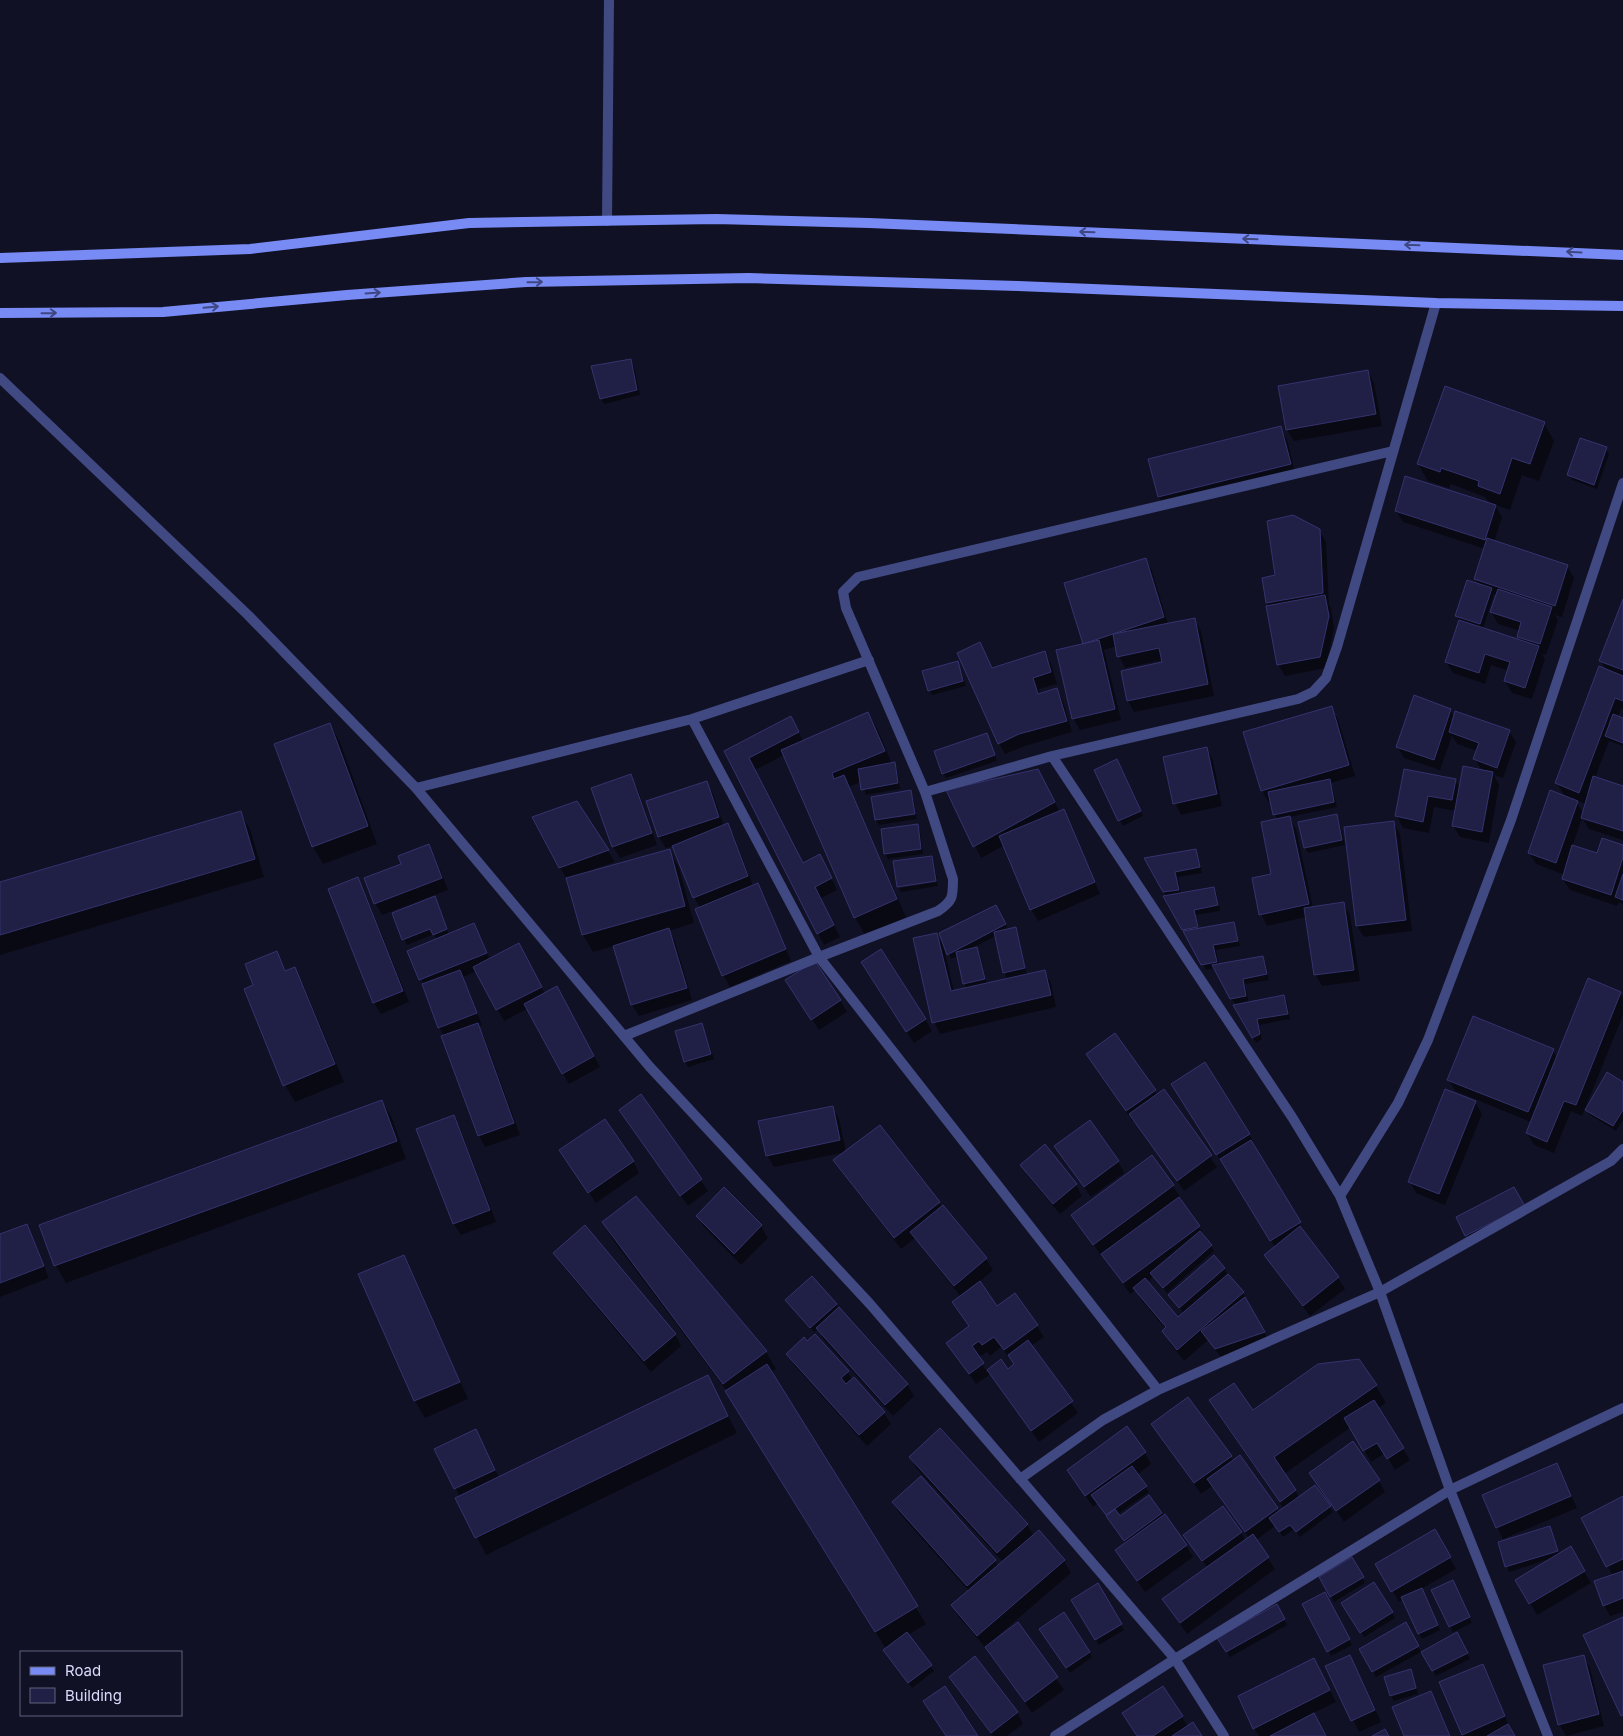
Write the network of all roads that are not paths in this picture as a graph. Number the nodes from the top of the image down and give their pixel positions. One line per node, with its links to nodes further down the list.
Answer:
1 (609, 0): 2 (street)
2 (607, 221): 3 (main road, one-way to 2); 4 (main road)
3 (1623, 255)
4 (0, 258)
5 (1436, 303): 6 (main road); 7 (main road, one-way to 5); 9 (street)
6 (1623, 306)
7 (0, 314)
8 (0, 378): 14 (street)
9 (1393, 451): 11 (street); 13 (street)
10 (1623, 483): 19 (street)
11 (868, 660): 12 (street); 15 (street)
12 (692, 719): 14 (street); 16 (street)
13 (1052, 756): 15 (street); 19 (street)
14 (416, 788): 17 (street)
15 (925, 792): 16 (street)
16 (819, 957): 17 (street); 21 (street)
17 (624, 1036): 23 (street)
18 (1623, 1149): 20 (street)
19 (1340, 1196): 20 (street)
20 (1380, 1292): 21 (street); 24 (street)
21 (1158, 1390): 23 (street)
22 (1623, 1408): 24 (street)
23 (1020, 1479): 25 (street)
24 (1450, 1490): 25 (street); 28 (street)
25 (1175, 1659): 26 (street); 27 (street)
26 (1055, 1736)
27 (1224, 1736)
28 (1548, 1736)

